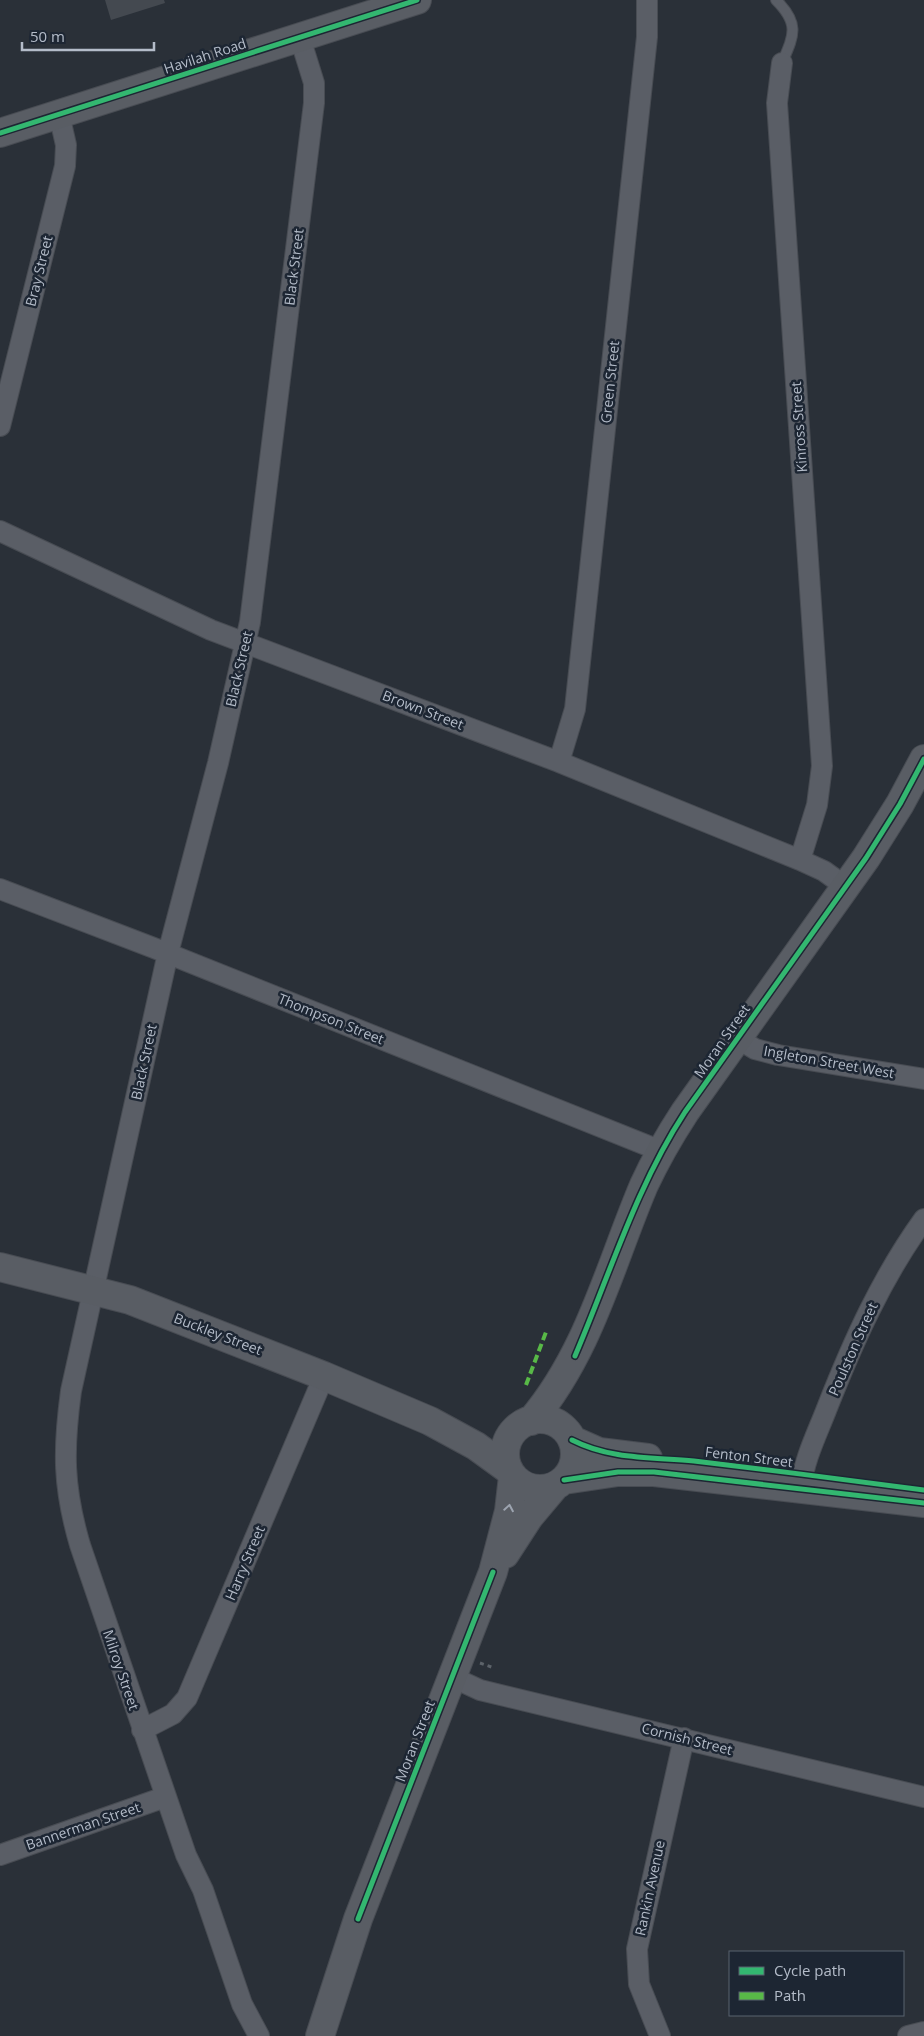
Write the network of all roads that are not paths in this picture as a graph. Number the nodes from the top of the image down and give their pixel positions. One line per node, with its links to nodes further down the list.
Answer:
1 (417, 0): 4 (street, Havilah Road)
2 (647, 0): 12 (street, Green Street)
3 (776, 0): 5 (lane, Kinross Street)
4 (300, 38): 6 (street, Havilah Road); 10 (street, Black Street)
5 (782, 63): 13 (street, Kinross Street)
6 (59, 114): 7 (street, Havilah Road); 8 (street, Bray Street)
7 (0, 134)
8 (0, 426)
9 (0, 531): 10 (street, Brown Street)
10 (246, 644): 12 (street, Brown Street); 16 (street, Black Street)
11 (924, 759): 14 (street, Moran Street)
12 (559, 762): 13 (street, Brown Street)
13 (800, 860): 14 (street, Brown Street)
14 (846, 887): 17 (street, Moran Street)
15 (0, 889): 16 (street, Thompson Street)
16 (168, 953): 19 (street, Thompson Street); 22 (street, Black Street)
17 (737, 1038): 18 (street, Ingleton Street West); 19 (street, Moran Street)
18 (924, 1079)
19 (661, 1151): 23 (street, Moran Street)
20 (924, 1219): 29 (street, Poulston Street)
21 (0, 1267): 22 (street, Buckley Street)
22 (94, 1290): 24 (street, Buckley Street); 35 (street, Milroy Street)
23 (575, 1356): 26 (street, Moran Street); 27 (street, Moran Street)
24 (324, 1376): 25 (street, Buckley Street); 35 (street, Harry Street)
25 (430, 1420): 26 (street, Buckley Street); 28 (street, Buckley Street)
26 (523, 1425): 27 (street); 28 (street)
27 (569, 1435): 29 (street, Fenton Street); 30 (street)
28 (511, 1473): 30 (street); 33 (street, Moran Street, one-way to 28)
29 (802, 1481): 30 (street, Fenton Street); 31 (street, Fenton Street); 32 (street, Fenton Street)
30 (560, 1483): 33 (street, Moran Street)
31 (924, 1490)
32 (924, 1503)
33 (493, 1572): 34 (street, Moran Street)
34 (452, 1677): 36 (street, Cornish Street); 40 (street, Moran Street)
35 (142, 1730): 37 (street, Milroy Street)
36 (684, 1738): 38 (street, Cornish Street); 45 (street, Rankin Avenue)
37 (165, 1797): 39 (street, Bannerman Street); 42 (street, Milroy Street)
38 (924, 1797)
39 (0, 1855)
40 (358, 1919): 43 (street, Moran Street); 44 (street, Moran Street)
41 (924, 2032): 46 (street)
42 (259, 2036)
43 (302, 2036)
44 (320, 2036)
45 (660, 2036)
46 (908, 2036)

